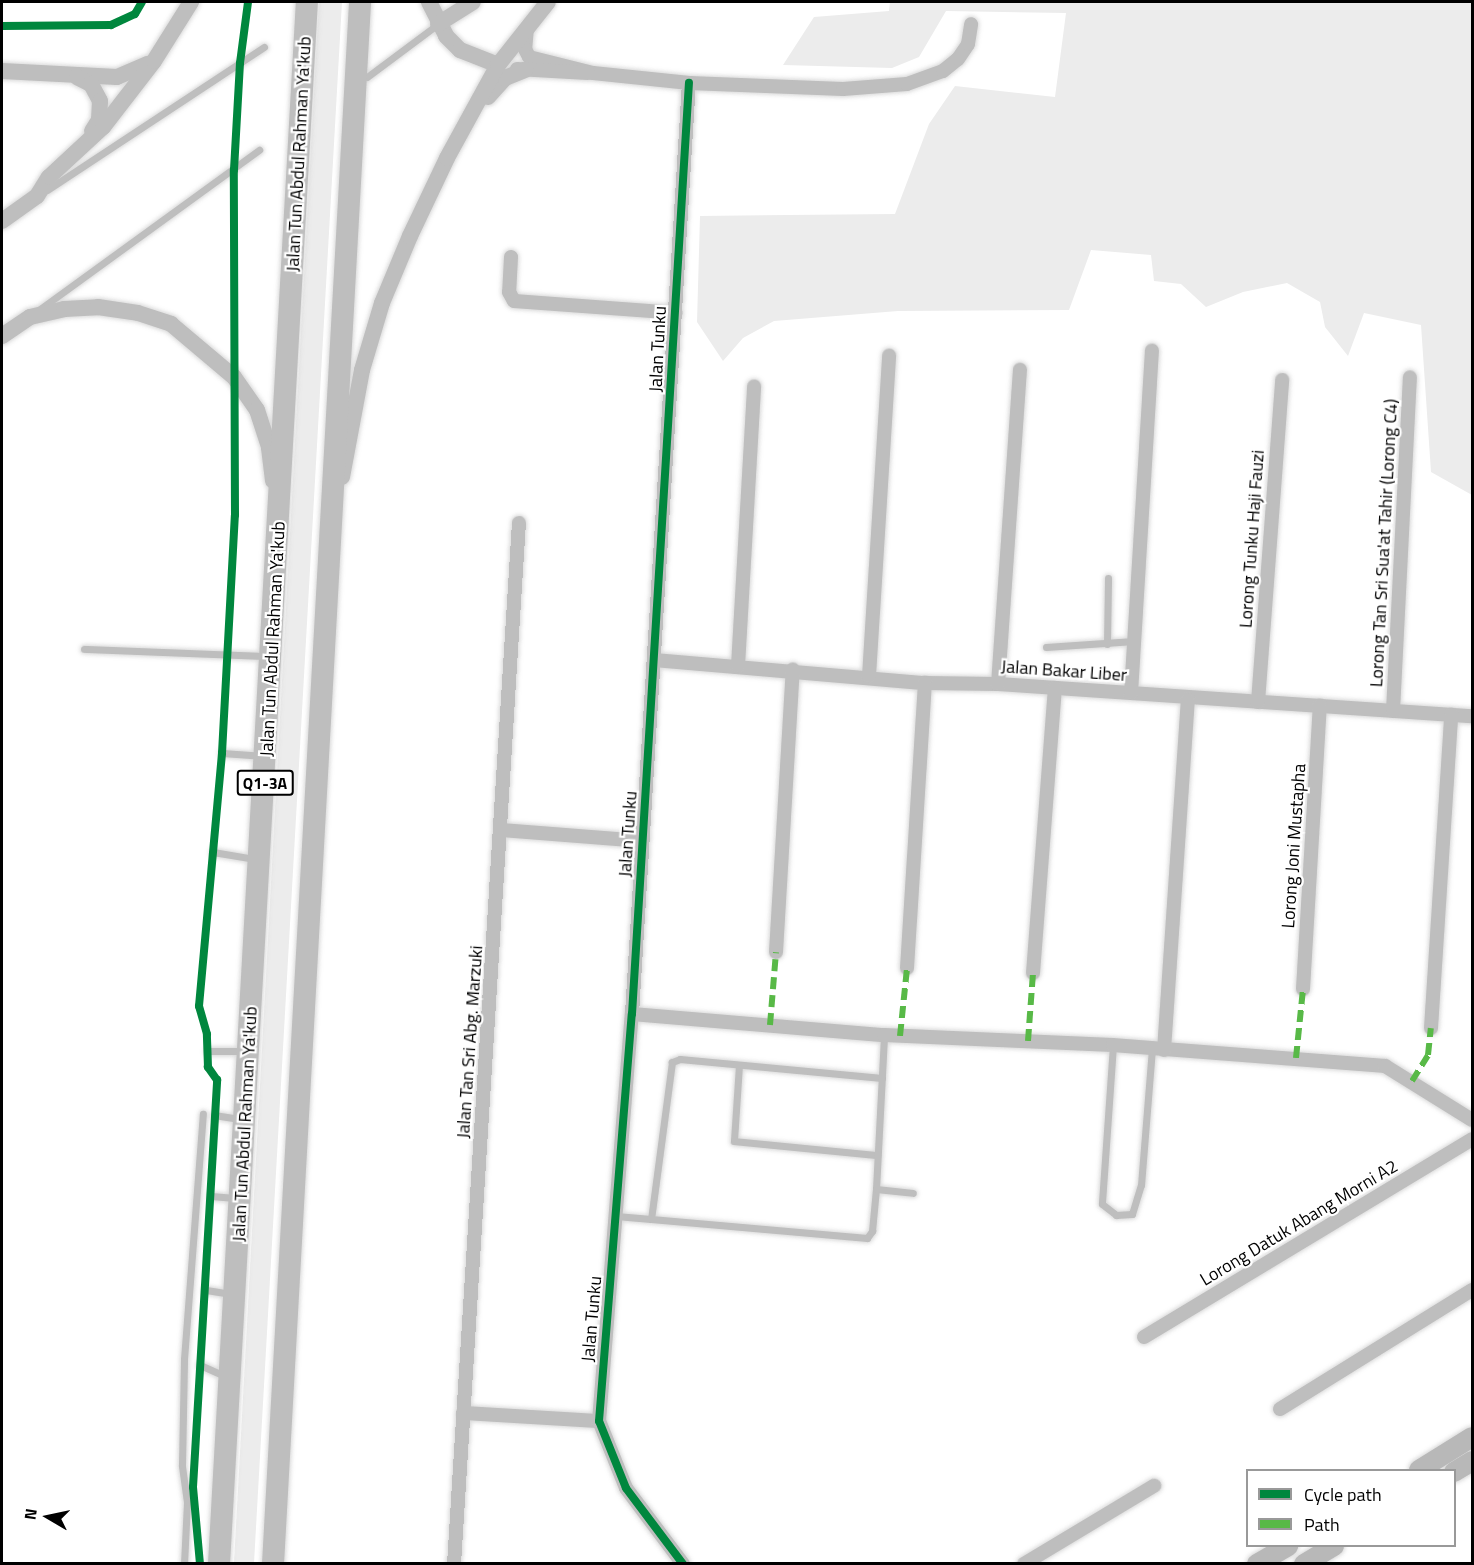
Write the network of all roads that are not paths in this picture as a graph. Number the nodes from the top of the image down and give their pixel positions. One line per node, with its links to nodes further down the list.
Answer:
1 (191, 2): 11 (street)
2 (307, 2): 36 (main road, Jalan Tun Abdul Rahman Ya'kub / Q1-3A)
3 (360, 2): 34 (main road)
4 (429, 2): 8 (street)
5 (473, 2): 8 (street)
6 (548, 2): 7 (street)
7 (529, 23): 12 (street); 15 (street)
8 (438, 24): 12 (street); 17 (lane)
9 (971, 24): 18 (street)
10 (264, 47): 22 (lane)
11 (154, 61): 16 (street); 21 (street)
12 (498, 65): 13 (street); 19 (street)
13 (525, 70): 15 (street); 19 (street)
14 (2, 71): 16 (street)
15 (593, 73): 18 (street)
16 (73, 76): 21 (street)
17 (367, 77)
18 (688, 83): 25 (street, Jalan Tunku)
19 (480, 100): 34 (street)
20 (260, 150): 26 (lane)
21 (78, 152): 22 (street)
22 (37, 196): 23 (street)
23 (2, 222)
24 (511, 257): 25 (street)
25 (676, 313): 43 (street, Jalan Tunku)
26 (30, 316): 27 (street); 36 (street)
27 (2, 336)
28 (1152, 351): 38 (street)
29 (889, 356): 46 (street)
30 (1020, 370): 48 (street)
31 (1410, 377): 54 (street, Lorong Tan Sri Sua'at Tahir (Lorong C4))
32 (1282, 380): 52 (street, Lorong Tunku Haji Fauzi)
33 (754, 386): 44 (street)
34 (333, 523): 106 (main road)
35 (519, 523): 59 (street, Jalan Tan Sri Abg. Marzuki)
36 (279, 532): 42 (main road, Jalan Tun Abdul Rahman Ya'kub / Q1-3A)
37 (1108, 578): 39 (lane)
38 (1134, 641): 39 (lane); 50 (street)
39 (1107, 644): 40 (lane)
40 (1046, 647)
41 (84, 649): 42 (lane)
42 (272, 657): 58 (main road, Jalan Tun Abdul Rahman Ya'kub / Q1-3A)
43 (654, 660): 44 (street, Jalan Bakar Liber); 60 (street, Jalan Tunku)
44 (738, 666): 45 (street, Jalan Bakar Liber)
45 (793, 670): 46 (street, Jalan Bakar Liber); 63 (street)
46 (869, 676): 47 (street, Jalan Bakar Liber)
47 (925, 683): 48 (street, Jalan Bakar Liber); 64 (street)
48 (998, 684): 49 (street, Jalan Bakar Liber)
49 (1055, 688): 50 (street, Jalan Bakar Liber); 65 (street)
50 (1131, 693): 51 (street, Jalan Bakar Liber)
51 (1188, 700): 52 (street, Jalan Bakar Liber); 71 (street)
52 (1258, 702): 53 (street, Jalan Bakar Liber)
53 (1320, 706): 54 (street, Jalan Bakar Liber); 66 (street, Lorong Joni Mustapha)
54 (1393, 711): 55 (street, Jalan Bakar Liber)
55 (1451, 715): 56 (street, Jalan Bakar Liber); 68 (street)
56 (1473, 716)
57 (222, 753): 58 (lane)
58 (266, 756): 62 (main road, Jalan Tun Abdul Rahman Ya'kub / Q1-3A)
59 (502, 831): 60 (street); 95 (street, Jalan Tan Sri Abg. Marzuki)
60 (642, 841): 67 (street, Jalan Tunku)
61 (213, 852): 62 (lane)
62 (260, 860): 73 (main road, Jalan Tun Abdul Rahman Ya'kub / Q1-3A)
63 (776, 952)
64 (906, 968)
65 (1033, 973)
66 (1303, 989)
67 (632, 1014): 69 (street); 86 (street, Jalan Tunku)
68 (1431, 1028)
69 (884, 1035): 70 (street); 75 (lane)
70 (1113, 1045): 71 (street); 71 (lane)
71 (1158, 1049): 79 (street)
72 (208, 1051): 73 (lane)
73 (249, 1052): 78 (main road, Jalan Tun Abdul Rahman Ya'kub / Q1-3A)
74 (739, 1065): 75 (lane); 81 (lane); 87 (lane)
75 (882, 1078): 81 (lane)
76 (203, 1114): 104 (lane)
77 (214, 1115): 78 (lane)
78 (245, 1120): 85 (main road, Jalan Tun Abdul Rahman Ya'kub / Q1-3A)
79 (1473, 1120)
80 (1473, 1139): 91 (street, Lorong Datuk Abang Morni A2)
81 (878, 1155): 82 (lane)
82 (876, 1189): 83 (lane); 87 (lane)
83 (913, 1193)
84 (211, 1196): 85 (lane)
85 (241, 1199): 90 (main road, Jalan Tun Abdul Rahman Ya'kub / Q1-3A)
86 (616, 1216): 87 (lane); 96 (street, Jalan Tunku)
87 (651, 1219)
88 (206, 1290): 90 (lane)
89 (1473, 1290): 94 (street)
90 (235, 1295): 93 (main road, Jalan Tun Abdul Rahman Ya'kub / Q1-3A)
91 (1144, 1337)
92 (200, 1365): 93 (lane)
93 (230, 1378): 105 (main road, Jalan Tun Abdul Rahman Ya'kub / Q1-3A)
94 (1280, 1409)
95 (463, 1413): 96 (street); 107 (street, Jalan Tan Sri Abg. Marzuki)
96 (599, 1421): 108 (street, Jalan Tunku)
97 (1473, 1437): 99 (main road)
98 (1473, 1461): 100 (main road)
99 (1421, 1469)
100 (1456, 1471)
101 (1154, 1486): 109 (street)
102 (1285, 1547): 110 (main road)
103 (1331, 1547): 111 (main road)
104 (183, 1563)
105 (219, 1563)
106 (273, 1563)
107 (454, 1563)
108 (683, 1563)
109 (1024, 1563)
110 (1257, 1563)
111 (1304, 1563)

